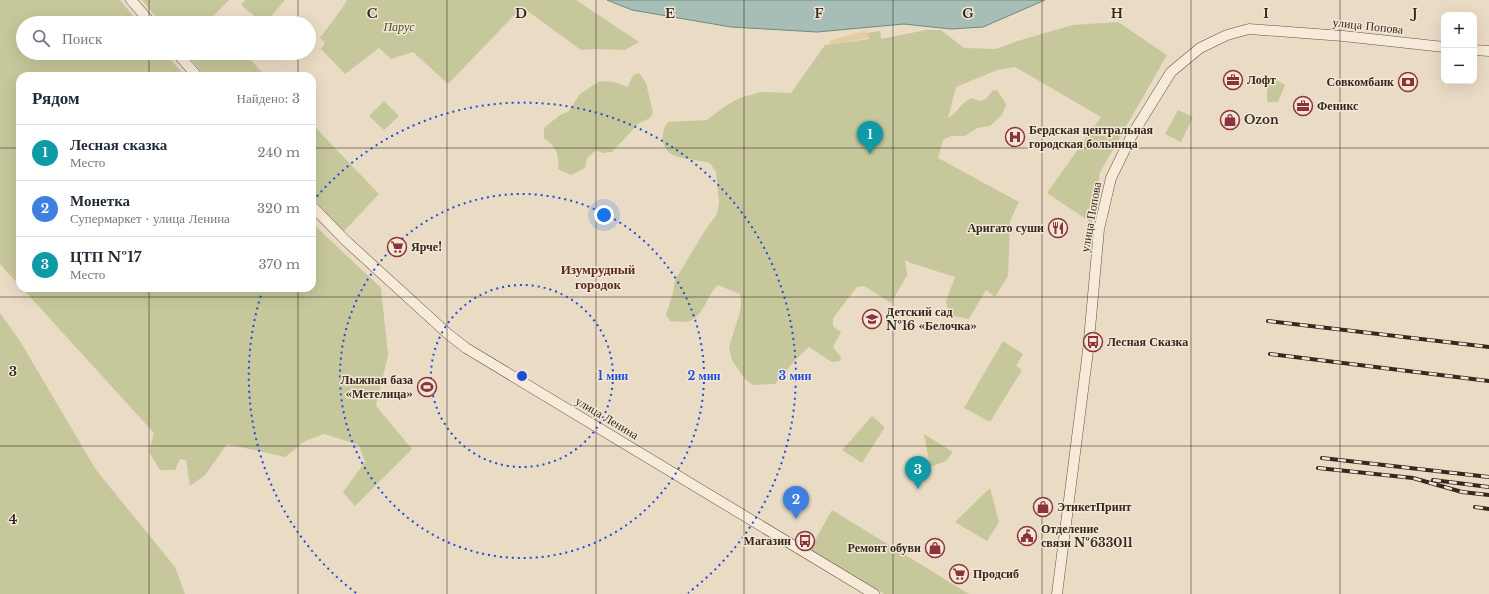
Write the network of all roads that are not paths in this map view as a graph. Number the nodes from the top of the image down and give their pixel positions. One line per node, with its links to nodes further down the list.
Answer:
1 (131, 0): 2 (street)
2 (145, 16)
3 (1441, 47): 10 (street, улица Попова)
4 (1477, 50): 5 (street)
5 (1489, 51)
6 (183, 60): 7 (street)
7 (194, 72)
8 (316, 210): 9 (street, улица Ленина)
9 (874, 594)
10 (1057, 594)

